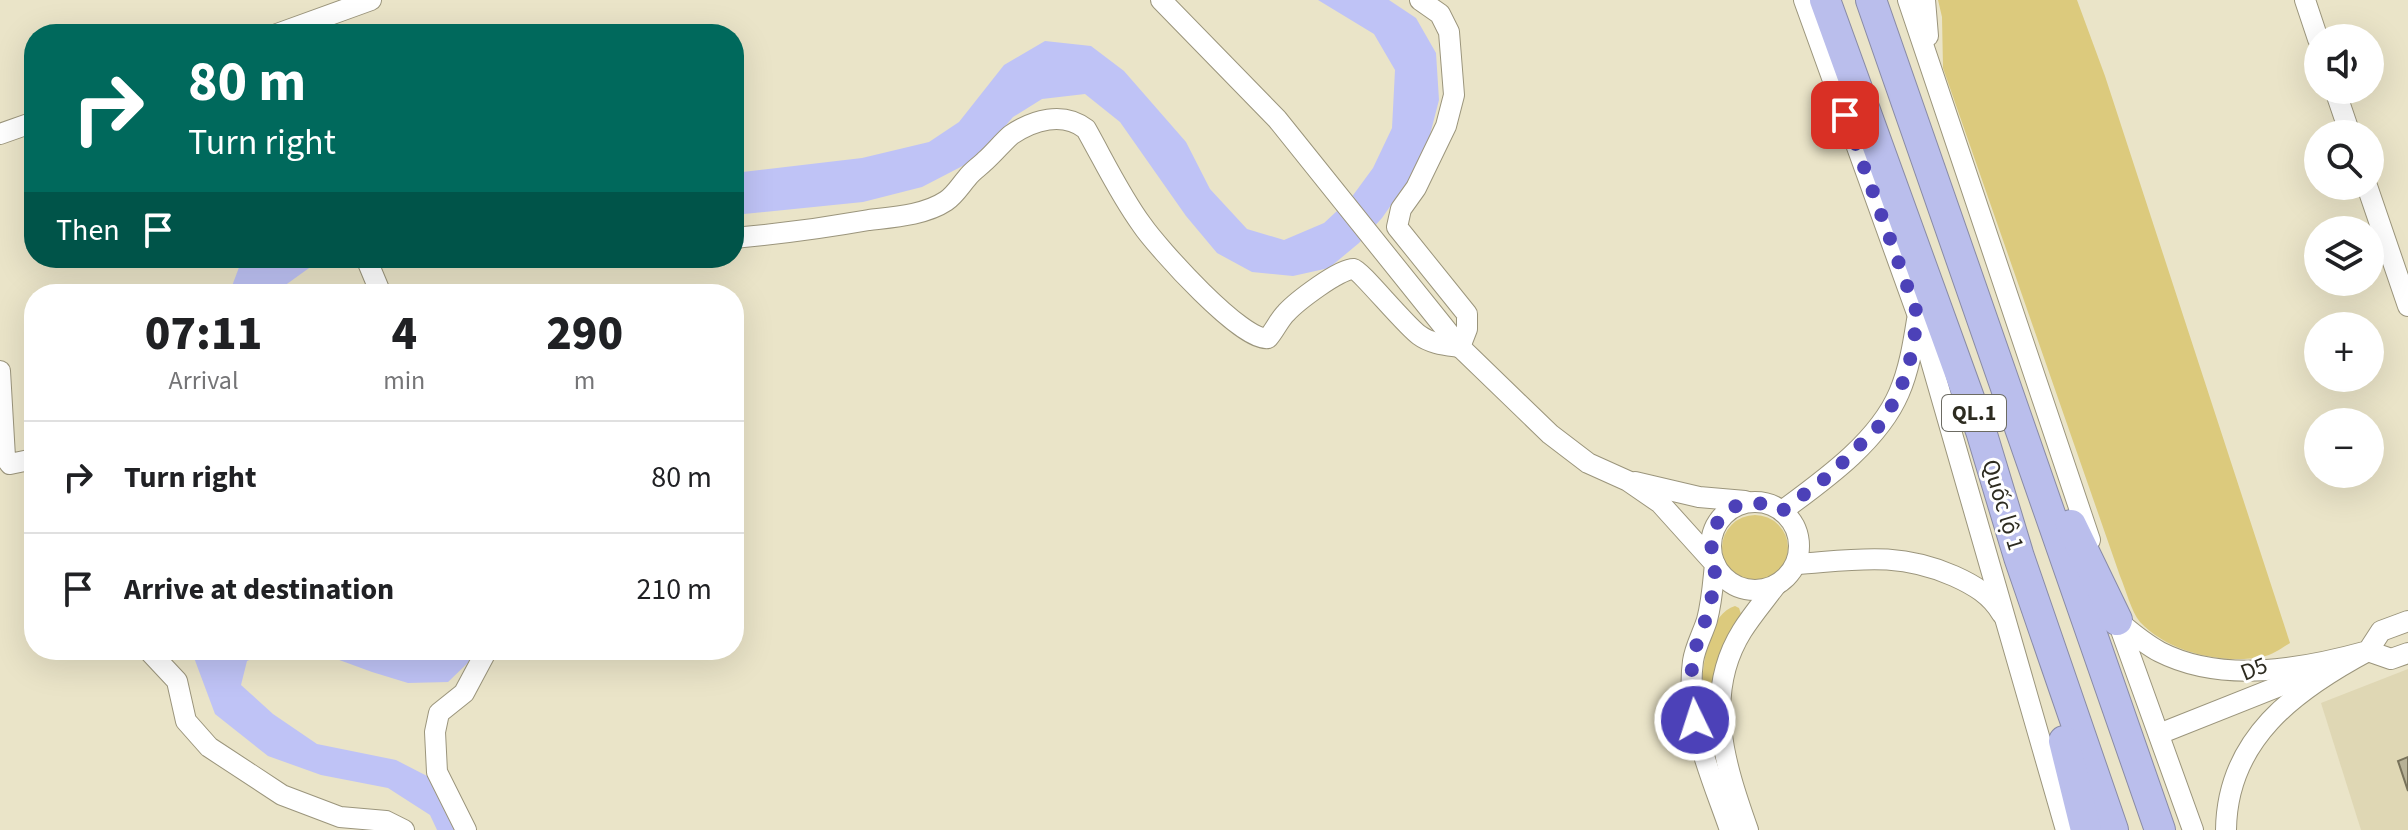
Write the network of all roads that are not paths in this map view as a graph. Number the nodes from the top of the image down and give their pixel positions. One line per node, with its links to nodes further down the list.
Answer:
1 (371, 0): 10 (street)
2 (1161, 0): 20 (street)
3 (1420, 0): 20 (street)
4 (1804, 0): 19 (street)
5 (1825, 0): 12 (highway, Quốc lộ 1 / QL.1)
6 (1871, 0): 22 (highway, Quốc lộ 1 / QL.1)
7 (1908, 0): 13 (street)
8 (1925, 0): 13 (street)
9 (2305, 0): 11 (street)
10 (305, 24)
11 (2313, 24)
12 (1841, 46): 19 (highway); 27 (highway, Quốc lộ 1 / QL.1)
13 (1931, 68): 31 (street)
14 (24, 126): 15 (street)
15 (0, 134)
16 (2372, 200): 18 (street)
17 (744, 237): 20 (street)
18 (2406, 294)
19 (1918, 316): 26 (street); 33 (street)
20 (1460, 347): 24 (street)
21 (0, 371): 23 (street)
22 (2011, 402): 31 (highway); 46 (highway, Quốc lộ 1 / QL.1)
23 (24, 461)
24 (1628, 481): 25 (street); 28 (street)
25 (1755, 502): 26 (street); 28 (street)
26 (1782, 511): 29 (street)
27 (2019, 557): 44 (highway); 45 (highway, Quốc lộ 1 / QL.1)
28 (1715, 564): 30 (street); 41 (street)
29 (1796, 564): 30 (street); 33 (street)
30 (1776, 585): 42 (street)
31 (2117, 620): 34 (street); 38 (street)
32 (2408, 621): 34 (street)
33 (2008, 624): 43 (street)
34 (2368, 651): 35 (street); 38 (street, D5); 48 (street)
35 (2399, 656)
36 (157, 660): 39 (street)
37 (482, 660): 40 (street)
38 (2159, 734): 47 (street)
39 (404, 830)
40 (466, 830)
41 (1730, 830)
42 (1748, 830)
43 (2066, 830)
44 (2086, 830)
45 (2113, 830)
46 (2160, 830)
47 (2193, 830)
48 (2226, 830)

